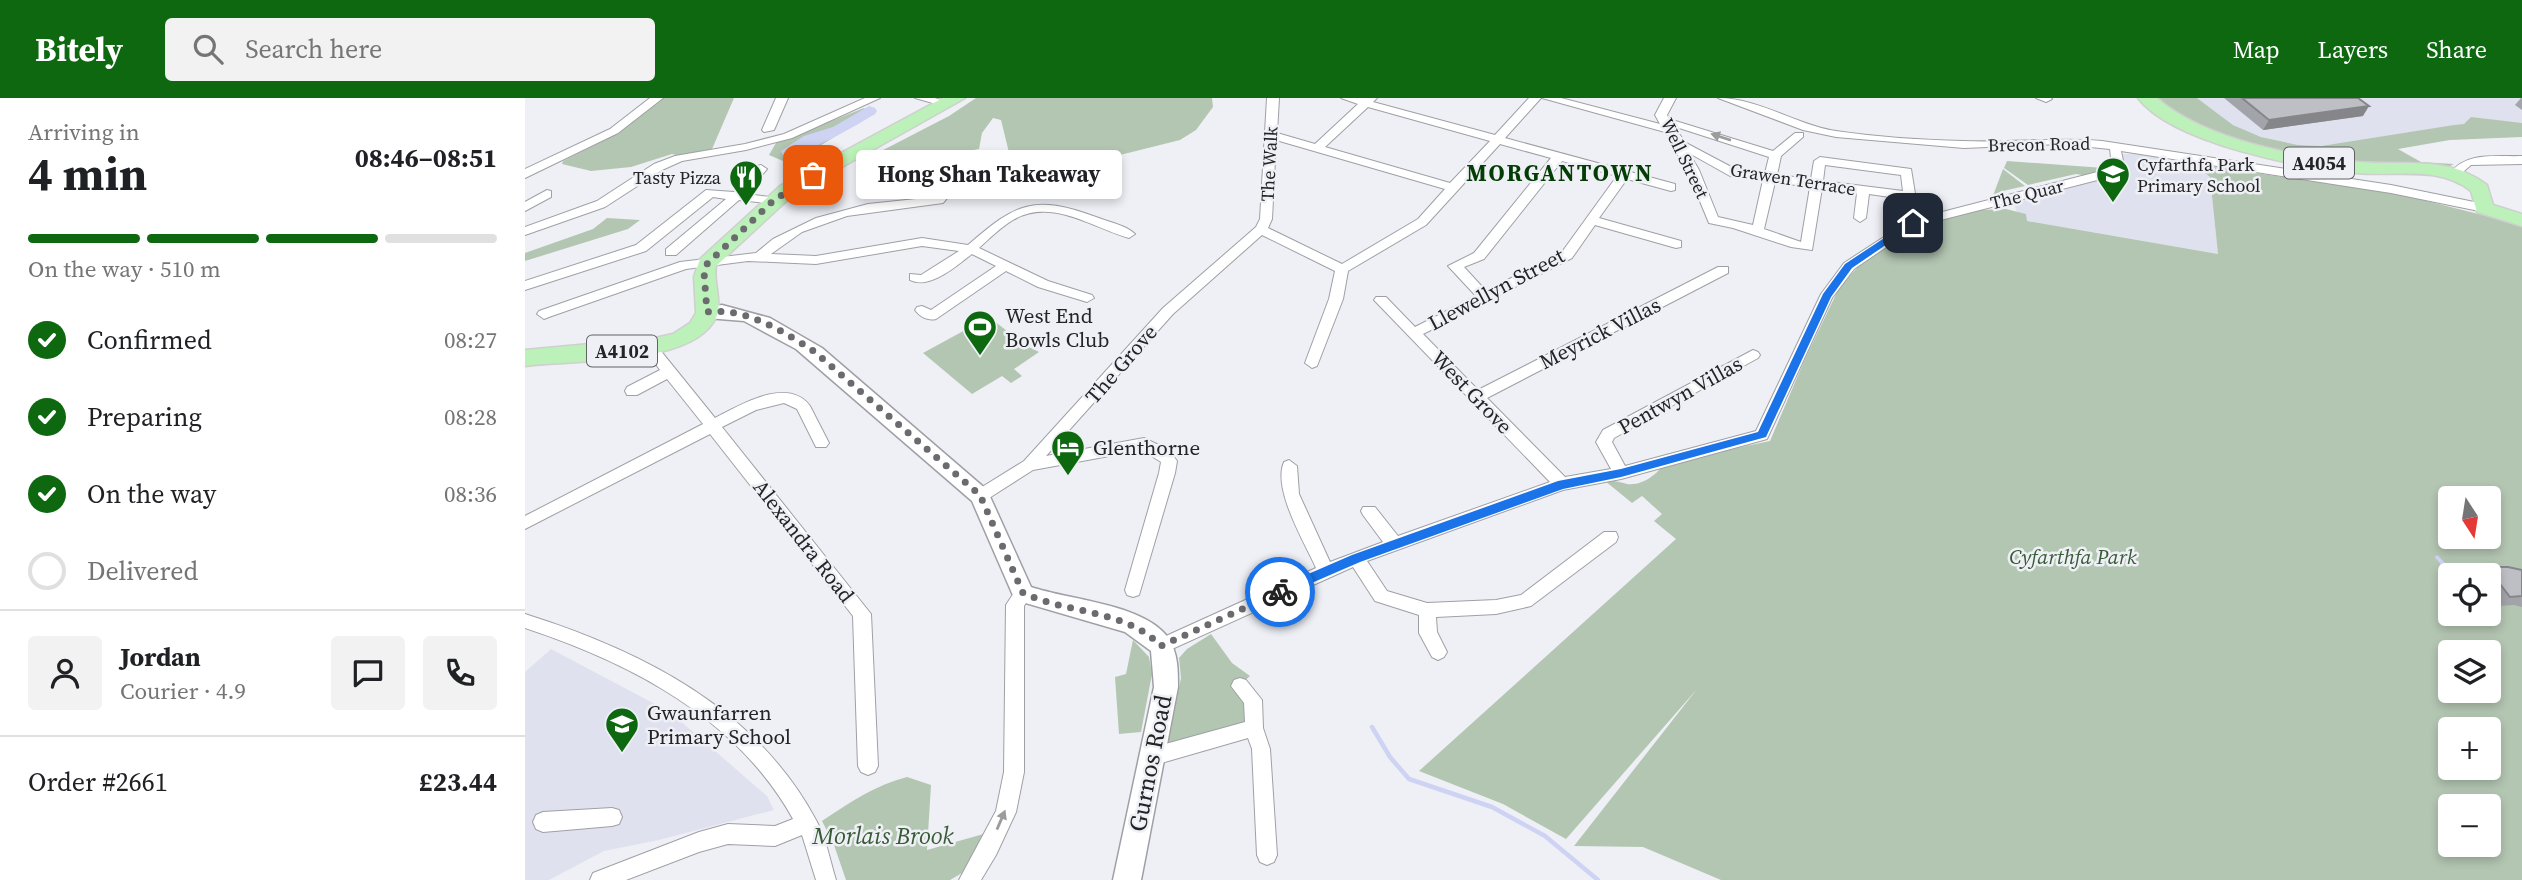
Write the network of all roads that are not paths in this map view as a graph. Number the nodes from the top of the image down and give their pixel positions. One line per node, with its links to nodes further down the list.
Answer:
1 (657, 98): 28 (street)
2 (782, 98): 17 (street)
3 (845, 98): 15 (street)
4 (874, 98): 15 (street)
5 (921, 98): 14 (street)
6 (1273, 98): 18 (street, The Walk)
7 (1347, 98): 13 (street)
8 (1535, 98): 20 (street)
9 (1548, 98): 16 (street)
10 (1670, 98): 16 (street, Well Street)
11 (1724, 98): 22 (street, Brecon Road)
12 (2147, 98): 30 (main road, A4054)
13 (1368, 100): 20 (street); 23 (street)
14 (951, 101): 40 (main road)
15 (837, 112): 49 (street)
16 (1667, 126): 21 (street, Well Street); 24 (street, one-way to 16)
17 (768, 130)
18 (1272, 135): 23 (street); 48 (street, The Walk)
19 (1799, 135): 24 (street)
20 (1498, 139): 25 (street); 34 (street)
21 (1682, 145): 31 (street, Grawen Terrace); 32 (street, Well Street)
22 (2115, 146): 42 (street, Brecon Road); 46 (street, The Quar)
23 (1317, 148): 34 (street)
24 (1775, 155): 31 (street)
25 (1559, 156): 29 (street); 64 (street)
26 (2522, 160): 30 (street)
27 (761, 169): 38 (street)
28 (525, 174)
29 (1624, 174): 33 (street); 44 (street, Llewellyn Street)
30 (2456, 174): 42 (main road)
31 (1770, 177): 32 (street, Grawen Terrace); 47 (street)
32 (1818, 184): 35 (street, Grawen Terrace); 39 (street)
33 (1671, 187)
34 (1453, 188): 57 (street)
35 (1863, 190): 39 (street, Grawen Terrace); 43 (street)
36 (946, 192): 54 (street)
37 (548, 194): 41 (street)
38 (738, 195): 40 (street); 53 (street); 60 (street)
39 (1910, 196): 46 (street)
40 (773, 201): 55 (main road)
41 (525, 207)
42 (2484, 208): 45 (main road, Brecon Road)
43 (1860, 218)
44 (1592, 220): 51 (street); 64 (street, Llewellyn Street)
45 (2522, 220)
46 (1913, 223): 80 (street)
47 (1759, 228)
48 (1261, 229): 57 (street); 78 (street, The Grove)
49 (525, 231)
50 (1129, 234): 52 (street)
51 (1675, 244)
52 (971, 249): 54 (street); 56 (street); 59 (street)
53 (671, 252)
54 (759, 257): 55 (street)
55 (707, 264): 60 (street); 66 (main road)
56 (1007, 265): 62 (street); 65 (street)
57 (1342, 269): 72 (street)
58 (1723, 270): 75 (street, Meyrick Villas)
59 (915, 277)
60 (598, 279): 61 (street); 67 (street)
61 (525, 286)
62 (1087, 298)
63 (1381, 300): 68 (street, West Grove)
64 (1486, 301): 68 (street, Llewellyn Street)
65 (922, 310)
66 (707, 312): 69 (main road, A4102); 82 (street)
67 (544, 314)
68 (1414, 332): 75 (street, West Grove)
69 (651, 348): 71 (main road, A4102); 73 (street, Alexandra Road)
70 (1753, 355): 80 (street, Pentwyn Villas)
71 (525, 358)
72 (1312, 363)
73 (670, 370): 74 (street); 76 (street, Alexandra Road)
74 (632, 391)
75 (1477, 397): 81 (street, West Grove)
76 (713, 426): 77 (street); 84 (street); 98 (street, Alexandra Road)
77 (821, 443)
78 (1029, 465): 82 (street, The Grove); 89 (street)
79 (1289, 466): 88 (street)
80 (1621, 473): 81 (street)
81 (1562, 484): 86 (street)
82 (980, 495): 90 (street)
83 (1369, 511): 86 (street)
84 (525, 523)
85 (1609, 537): 91 (street)
86 (1394, 544): 87 (street)
87 (1356, 558): 88 (street); 91 (street)
88 (1326, 571): 93 (street)
89 (1133, 590)
90 (1023, 593): 93 (street); 105 (street, one-way to 90)
91 (1427, 610): 94 (street)
92 (525, 621): 101 (street)
93 (1161, 646): 97 (street, Gurnos Road)
94 (1438, 652)
95 (1240, 686): 96 (street)
96 (1254, 728): 97 (street); 102 (street)
97 (1151, 757): 106 (street, Gurnos Road)
98 (868, 766)
99 (612, 817): 100 (street)
100 (543, 822)
101 (808, 823): 103 (street); 104 (street)
102 (1267, 855)
103 (600, 880)
104 (826, 880)
105 (969, 880)
106 (1127, 880)

